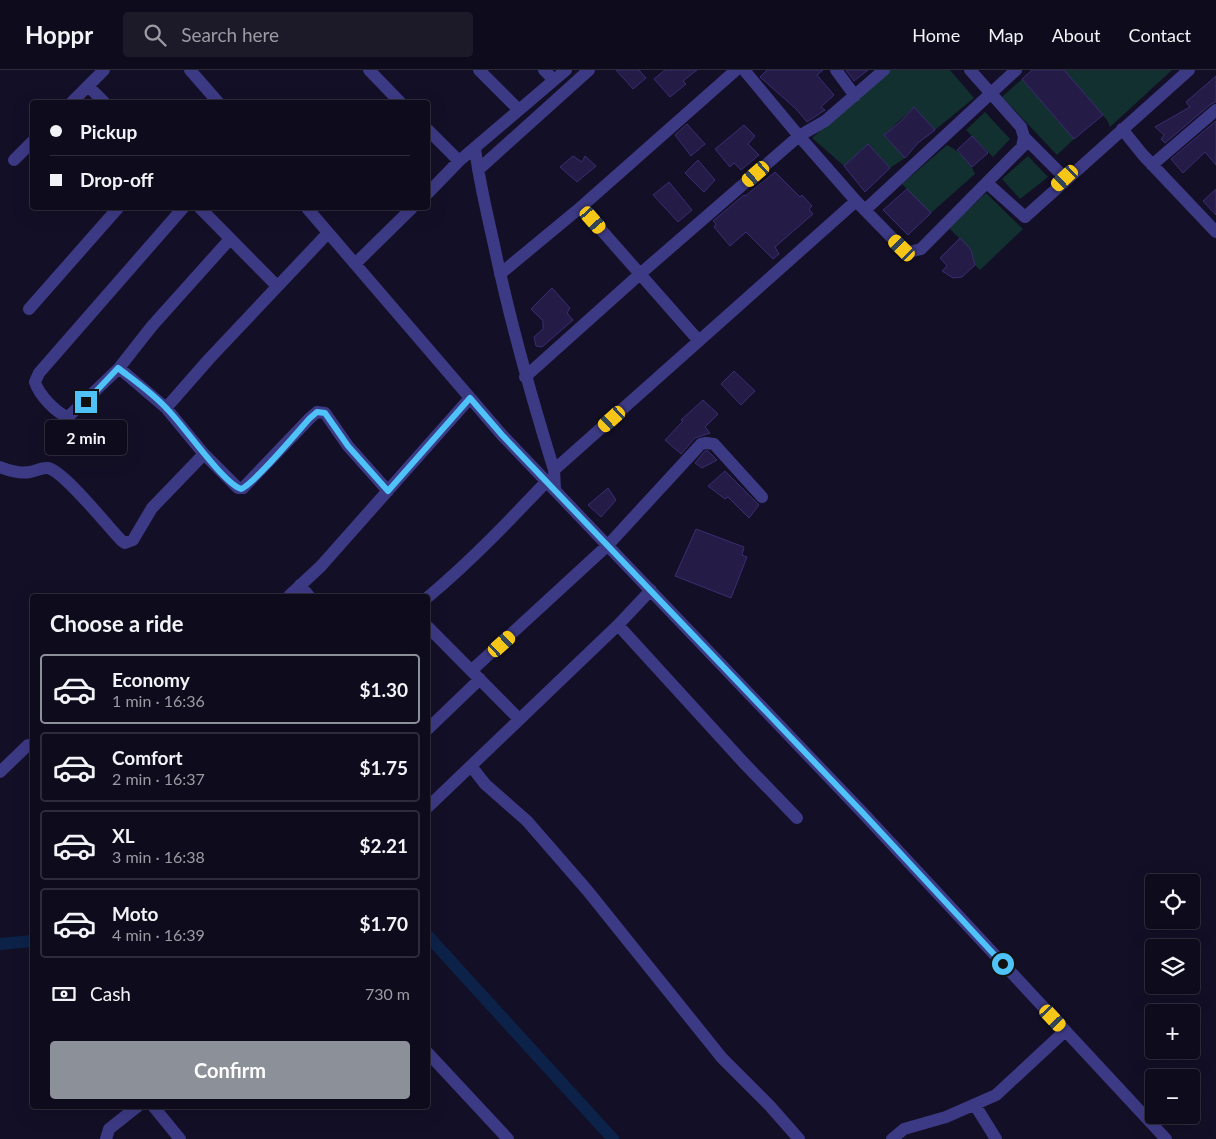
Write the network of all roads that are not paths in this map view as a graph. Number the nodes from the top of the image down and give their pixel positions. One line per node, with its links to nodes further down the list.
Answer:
1 (104, 70): 16 (street)
2 (190, 70): 21 (street)
3 (369, 70): 22 (street)
4 (479, 70): 23 (street)
5 (544, 70): 15 (street)
6 (566, 70): 15 (street)
7 (589, 70): 34 (street)
8 (736, 70): 39 (street)
9 (744, 70): 27 (street)
10 (836, 70): 18 (street)
11 (884, 70): 18 (street)
12 (970, 70): 17 (street)
13 (1016, 70): 17 (street)
14 (1189, 70): 25 (street)
15 (554, 80): 23 (street)
16 (88, 86): 19 (street); 20 (street)
17 (991, 93): 28 (street); 38 (street)
18 (855, 96): 27 (street)
19 (74, 100)
20 (102, 100)
21 (213, 100)
22 (398, 100)
23 (518, 110): 30 (street)
24 (1216, 110): 33 (street)
25 (1122, 129): 33 (street); 35 (street)
26 (430, 132): 32 (street)
27 (799, 136): 38 (street); 50 (street)
28 (1024, 137): 35 (street); 36 (street)
29 (30, 144): 31 (street)
30 (476, 148): 32 (street); 34 (street)
31 (14, 160)
32 (459, 162): 37 (street)
33 (1152, 164): 45 (street)
34 (478, 170): 49 (street)
35 (1065, 178): 36 (street)
36 (987, 183): 38 (street)
37 (430, 191)
38 (861, 205): 53 (street)
39 (581, 207): 49 (street); 50 (street)
40 (116, 210): 52 (street)
41 (182, 210): 54 (street)
42 (202, 210): 47 (street)
43 (309, 210): 46 (street)
44 (410, 210): 48 (street)
45 (1216, 232)
46 (328, 233): 48 (street); 51 (street)
47 (230, 239): 51 (street); 54 (street)
48 (356, 263): 56 (street)
49 (500, 274): 55 (street)
50 (640, 274): 53 (street); 55 (street)
51 (277, 286): 57 (street)
52 (29, 309)
53 (699, 341): 60 (street)
54 (118, 368): 57 (street)
55 (525, 377): 60 (street)
56 (470, 398): 60 (street); 61 (street)
57 (166, 408): 58 (street)
58 (204, 454): 59 (street); 61 (street)
59 (0, 467)
60 (552, 480): 63 (street); 68 (street)
61 (388, 491): 64 (street)
62 (762, 497): 63 (street)
63 (608, 545): 65 (street); 71 (street)
64 (300, 585): 66 (street); 67 (street)
65 (651, 590): 69 (street); 79 (street)
66 (291, 594)
67 (307, 594)
68 (430, 595)
69 (618, 625): 72 (street); 78 (street)
70 (430, 628): 71 (street)
71 (476, 675): 72 (street); 73 (street)
72 (519, 719): 75 (street)
73 (430, 727)
74 (28, 745): 76 (street)
75 (471, 766): 77 (street); 87 (street)
76 (0, 772)
77 (430, 805)
78 (797, 818)
79 (1065, 1032): 81 (street); 90 (street)
80 (430, 1055): 86 (street)
81 (975, 1106): 88 (street); 89 (street)
82 (134, 1109): 84 (street)
83 (155, 1109): 85 (street)
84 (106, 1139)
85 (180, 1139)
86 (508, 1139)
87 (799, 1139)
88 (892, 1139)
89 (996, 1139)
90 (1166, 1139)

